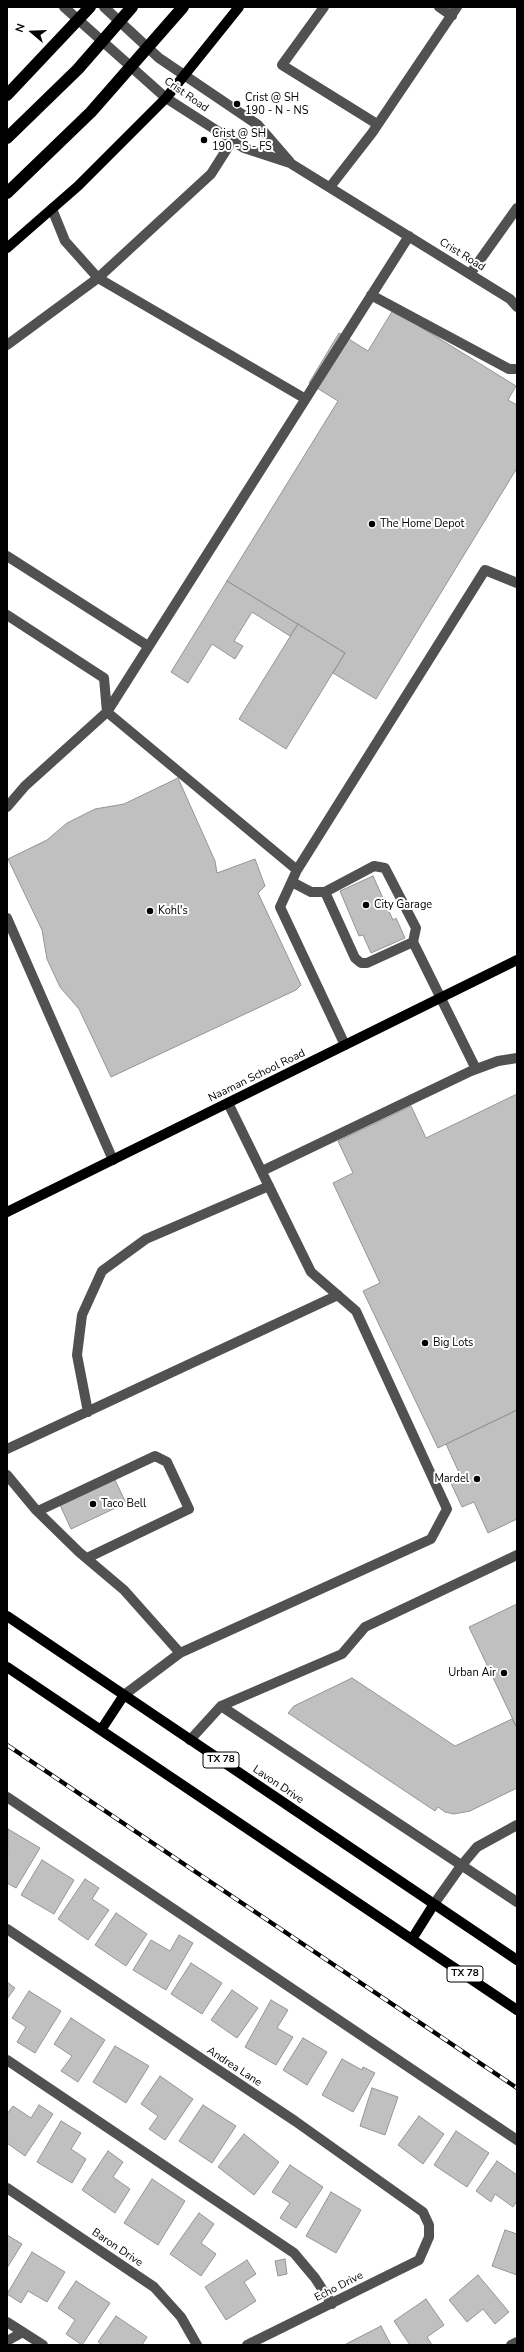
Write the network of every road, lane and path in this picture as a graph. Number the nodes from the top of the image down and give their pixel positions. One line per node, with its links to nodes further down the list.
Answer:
1 (64, 7): 12 (street, Crist Road)
2 (90, 7): 11 (highway)
3 (104, 7): 10 (street, Crist Road)
4 (132, 7): 14 (highway)
5 (183, 7): 18 (highway)
6 (239, 7): 10 (main road)
7 (324, 7): 13 (street)
8 (438, 7): 9 (street)
9 (455, 11): 13 (street)
10 (184, 75): 12 (main road); 16 (street, Crist Road)
11 (7, 95)
12 (166, 98): 15 (street, Crist Road); 20 (main road)
13 (377, 124): 17 (street)
14 (7, 138)
15 (232, 141): 16 (street, Crist Road); 24 (street)
16 (290, 163): 17 (street, Crist Road)
17 (330, 187): 21 (street, Crist Road)
18 (7, 193)
19 (517, 208): 23 (street)
20 (52, 209): 22 (main road); 24 (street)
21 (409, 236): 23 (street, Crist Road); 25 (street)
22 (7, 248)
23 (470, 274): 26 (street, Crist Road)
24 (98, 278): 27 (street); 29 (street)
25 (371, 295): 28 (street); 29 (street)
26 (517, 307)
27 (7, 345)
28 (517, 369)
29 (304, 398): 33 (street)
30 (7, 556): 33 (street)
31 (517, 582): 36 (street)
32 (7, 615): 34 (street)
33 (148, 646): 34 (street)
34 (106, 712): 35 (street); 36 (street)
35 (7, 807)
36 (297, 870): 37 (street)
37 (292, 882): 38 (street); 43 (street)
38 (324, 892): 40 (street); 40 (street)
39 (7, 920): 47 (street)
40 (413, 942): 42 (street)
41 (517, 960): 42 (main road, Naaman School Road)
42 (440, 998): 43 (main road, Naaman School Road); 45 (street)
43 (345, 1045): 46 (main road, Naaman School Road)
44 (517, 1058): 45 (street)
45 (476, 1069): 48 (street)
46 (228, 1103): 47 (main road, Naaman School Road); 48 (street)
47 (113, 1160): 50 (main road, Naaman School Road)
48 (262, 1171): 49 (street)
49 (269, 1186): 51 (street); 52 (street)
50 (7, 1212)
51 (338, 1295): 52 (street); 59 (street)
52 (88, 1412): 53 (street)
53 (7, 1449)
54 (7, 1475): 55 (street)
55 (38, 1511): 57 (street); 57 (street)
56 (517, 1555): 62 (street)
57 (87, 1558): 59 (street)
58 (7, 1616): 61 (main road, Lavon Drive / TX 78)
59 (180, 1653): 61 (street)
60 (7, 1667): 63 (main road, TX 78)
61 (124, 1695): 63 (main road); 64 (main road, Lavon Drive / TX 78)
62 (221, 1706): 64 (street); 67 (street)
63 (101, 1730): 71 (main road, TX 78)
64 (190, 1740): 69 (main road, Lavon Drive / TX 78)
65 (8, 1799): 75 (street)
66 (517, 1825): 67 (street)
67 (461, 1866): 68 (street); 69 (street)
68 (517, 1902)
69 (434, 1904): 71 (main road); 72 (main road, Lavon Drive / TX 78)
70 (7, 1929): 77 (street, Andrea Lane)
71 (412, 1939): 73 (main road, TX 78)
72 (517, 1960)
73 (517, 2010)
74 (7, 2060): 78 (street)
75 (517, 2140)
76 (7, 2188): 84 (street, Baron Drive)
77 (429, 2237): 78 (street, Echo Drive)
78 (332, 2304): 85 (street, Echo Drive)
79 (7, 2322): 80 (street)
80 (23, 2332): 81 (street); 83 (street)
81 (7, 2341)
82 (517, 2342): 86 (street)
83 (43, 2345)
84 (197, 2345)
85 (247, 2345)
86 (512, 2345)

